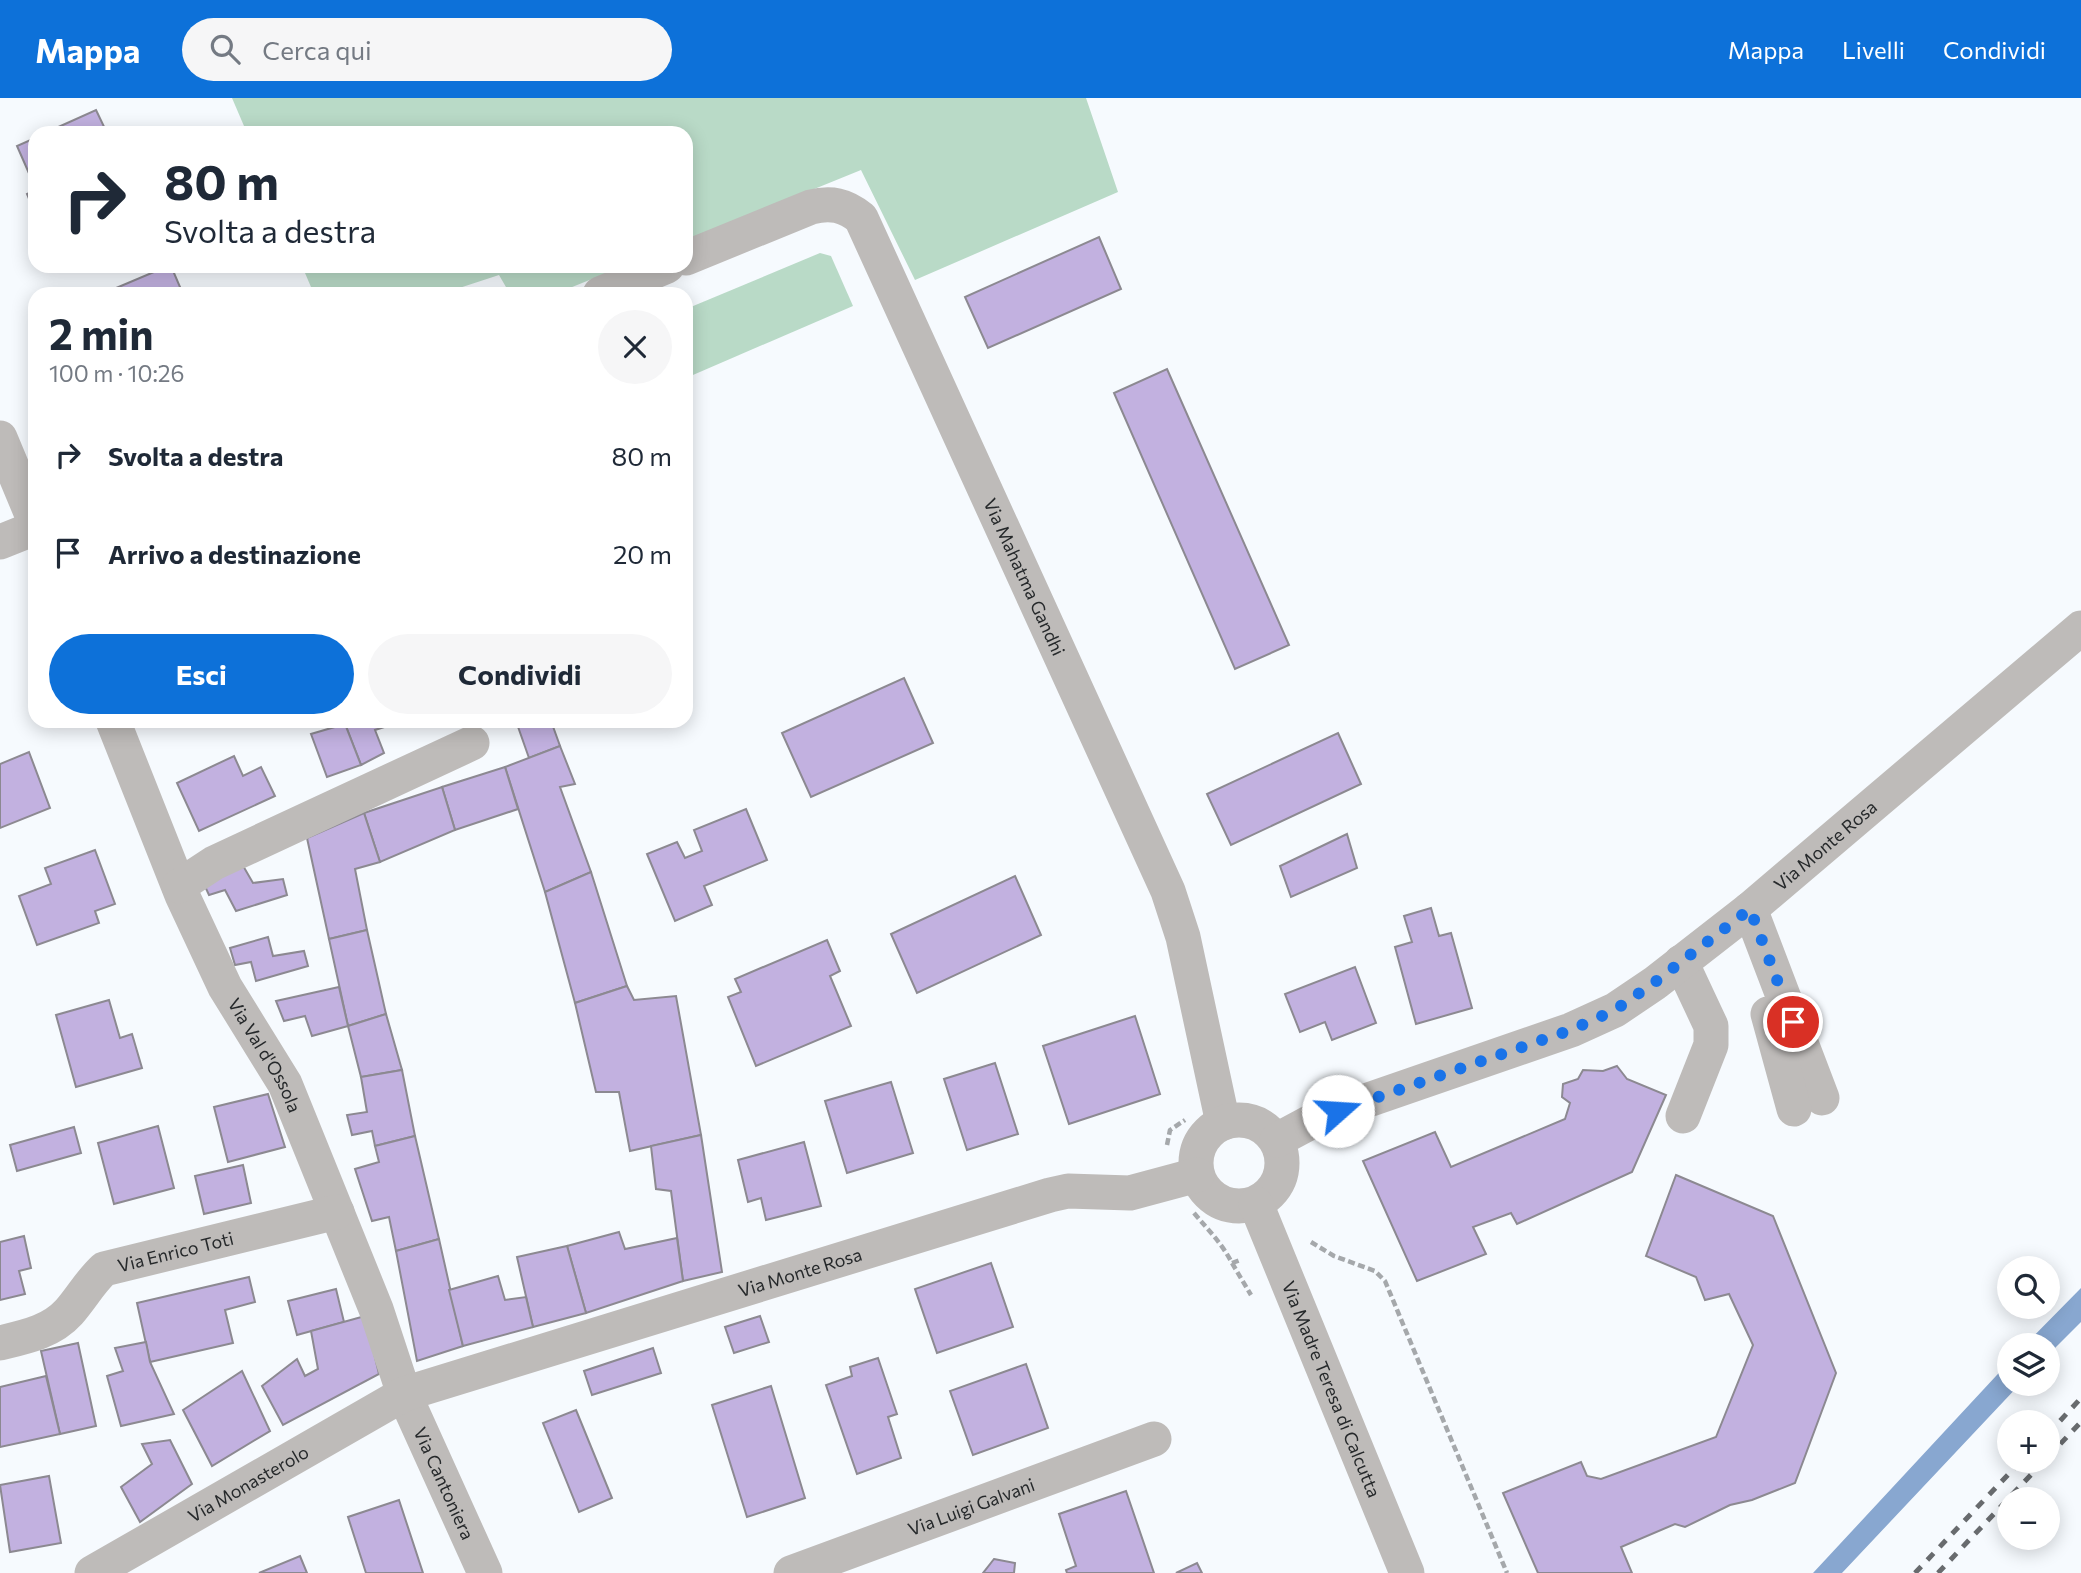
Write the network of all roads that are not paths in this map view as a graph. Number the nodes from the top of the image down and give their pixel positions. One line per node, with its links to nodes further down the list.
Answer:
1 (693, 255): 16 (street, Via Mahatma Gandhi)
2 (650, 273): 3 (street)
3 (617, 287)
4 (0, 438): 5 (street)
5 (28, 505)
6 (28, 531): 7 (street)
7 (0, 542)
8 (2081, 628): 12 (street, Via Monte Rosa)
9 (116, 728): 11 (street, Via Val d'Ossola)
10 (472, 743): 11 (street)
11 (179, 886): 20 (street, Via Val d'Ossola)
12 (1742, 915): 13 (street, Via Monte Rosa); 14 (street)
13 (1681, 962): 15 (street); 17 (street, Via Monte Rosa)
14 (1808, 1103)
15 (1683, 1116)
16 (1223, 1123): 17 (street); 18 (street)
17 (1277, 1140): 19 (street)
18 (1197, 1175): 19 (street); 22 (street, Via Monte Rosa)
19 (1256, 1204): 27 (street, Via Madre Teresa di Calcutta)
20 (337, 1212): 21 (street, Via Enrico Toti); 22 (street, Via Val d'Ossola)
21 (0, 1343)
22 (404, 1394): 24 (street, Via Monasterolo); 25 (street, Via Cantoniera)
23 (1154, 1439): 26 (street, Via Luigi Galvani)
24 (92, 1573)
25 (485, 1573)
26 (791, 1573)
27 (1407, 1573)

